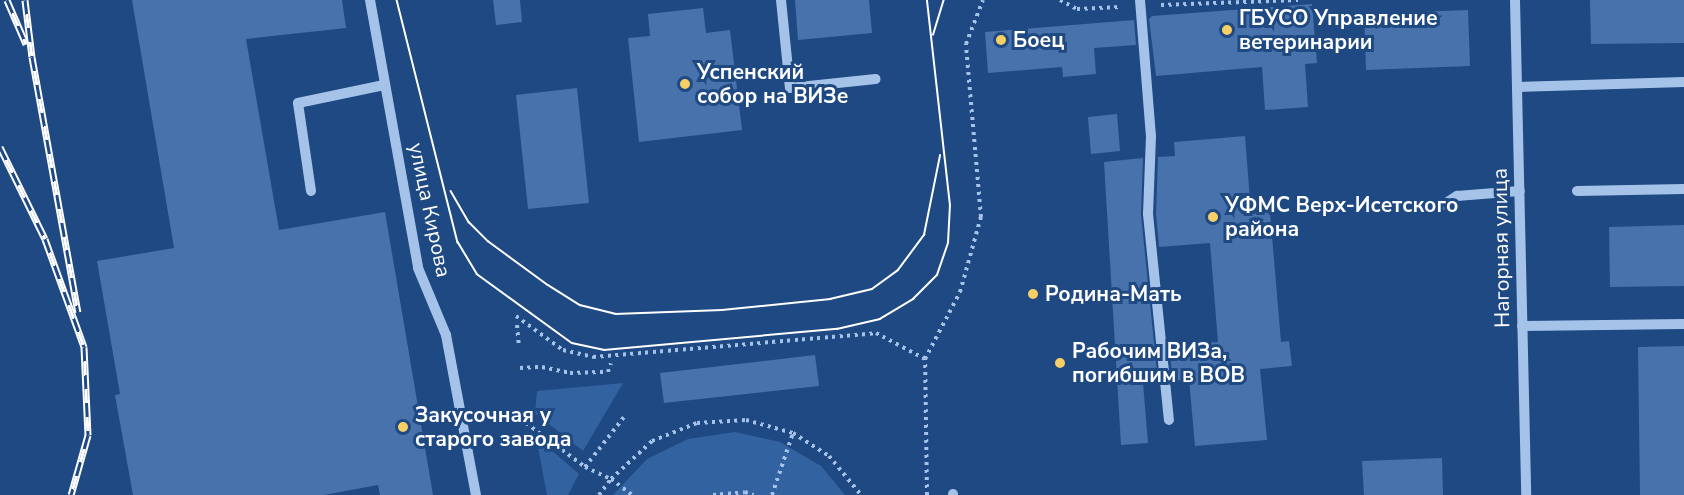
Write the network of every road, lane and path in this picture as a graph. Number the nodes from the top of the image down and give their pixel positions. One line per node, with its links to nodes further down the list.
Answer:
1 (370, 0): 10 (street, улица Кирова)
2 (781, 0): 8 (street)
3 (984, 0): 22 (path)
4 (1060, 0): 7 (path)
5 (1298, 0): 7 (path)
6 (1515, 0): 11 (street, Нагорная улица)
7 (1140, 3): 26 (street)
8 (876, 79)
9 (1684, 82): 11 (street)
10 (384, 85): 13 (street); 31 (street, улица Кирова)
11 (1517, 87): 14 (street, Нагорная улица)
12 (1684, 189): 15 (street)
13 (311, 191)
14 (1520, 191): 16 (street); 20 (street, Нагорная улица)
15 (1577, 191)
16 (1443, 205)
17 (516, 316): 22 (path)
18 (1684, 324): 20 (street)
19 (517, 325): 21 (path)
20 (1522, 326): 39 (street, Нагорная улица)
21 (519, 346)
22 (925, 359): 38 (path)
23 (610, 363): 24 (path)
24 (520, 368)
25 (624, 417): 29 (path)
26 (1168, 420)
27 (526, 423): 29 (path)
28 (793, 433): 30 (path); 36 (path); 37 (path)
29 (585, 467): 30 (path)
30 (611, 479): 32 (path); 33 (path)
31 (476, 495)
32 (599, 495)
33 (632, 495)
34 (713, 495): 35 (path)
35 (754, 495)
36 (772, 495)
37 (861, 495)
38 (927, 495)
39 (1526, 495)

